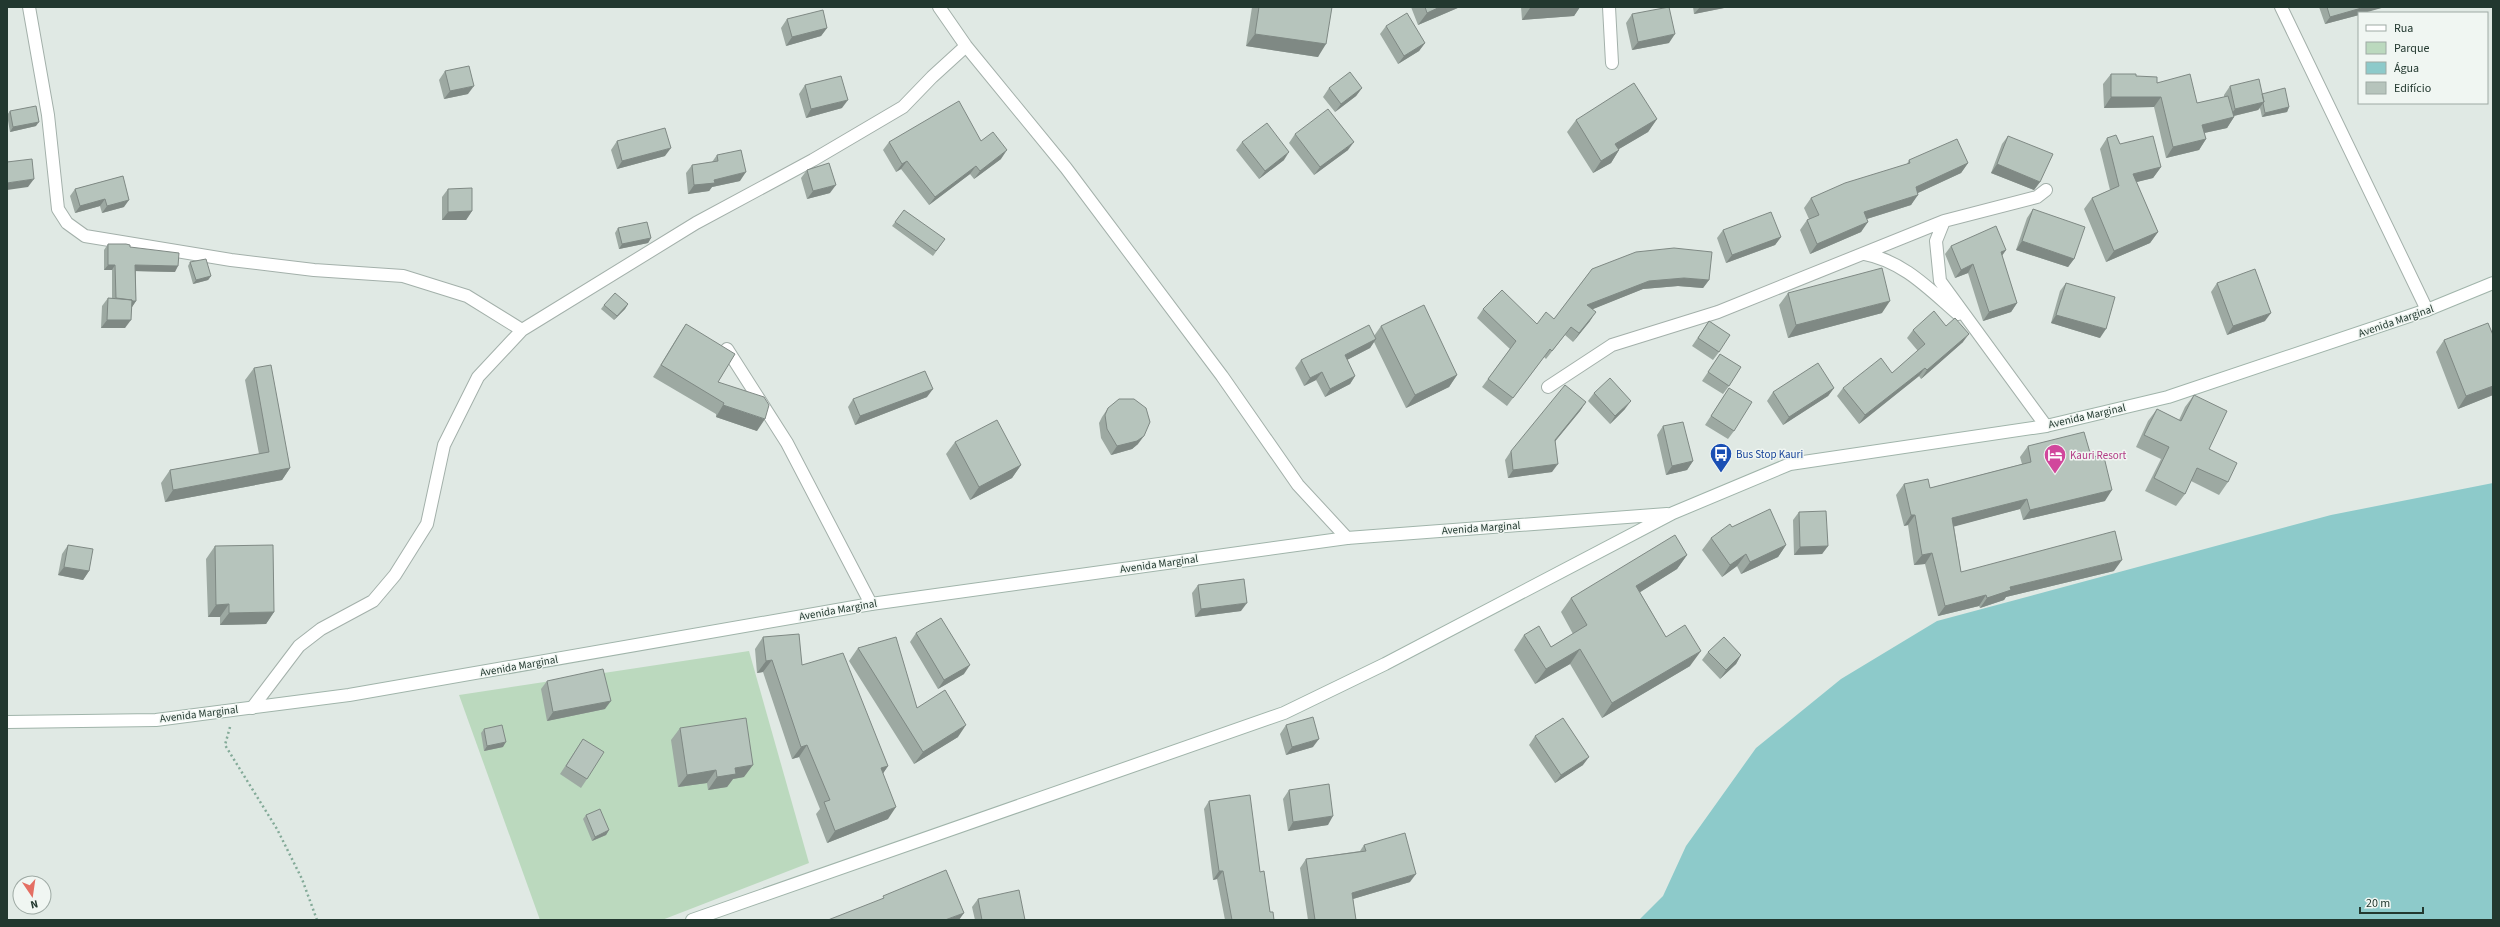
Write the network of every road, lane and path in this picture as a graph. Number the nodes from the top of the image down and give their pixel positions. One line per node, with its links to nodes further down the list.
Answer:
1 (29, 7): 13 (street)
2 (939, 7): 5 (street)
3 (1609, 7): 6 (street)
4 (2281, 7): 11 (street)
5 (966, 46): 13 (street); 18 (street)
6 (1612, 63)
7 (2046, 190): 8 (street)
8 (1944, 221): 9 (street); 12 (street)
9 (1865, 254): 12 (street); 15 (street)
10 (2493, 283): 11 (street, Avenida Marginal)
11 (2428, 310): 16 (street, Avenida Marginal)
12 (1972, 325): 16 (street)
13 (522, 330): 20 (street)
14 (728, 350): 19 (street)
15 (1548, 387)
16 (2046, 426): 17 (street, Avenida Marginal)
17 (1673, 513): 18 (street, Avenida Marginal); 24 (street, Avenida Marginal)
18 (1347, 538): 19 (street, Avenida Marginal)
19 (870, 604): 20 (street, Avenida Marginal)
20 (252, 708): 21 (street, Avenida Marginal)
21 (7, 722)
22 (231, 725): 23 (path)
23 (318, 920)
24 (692, 920)

